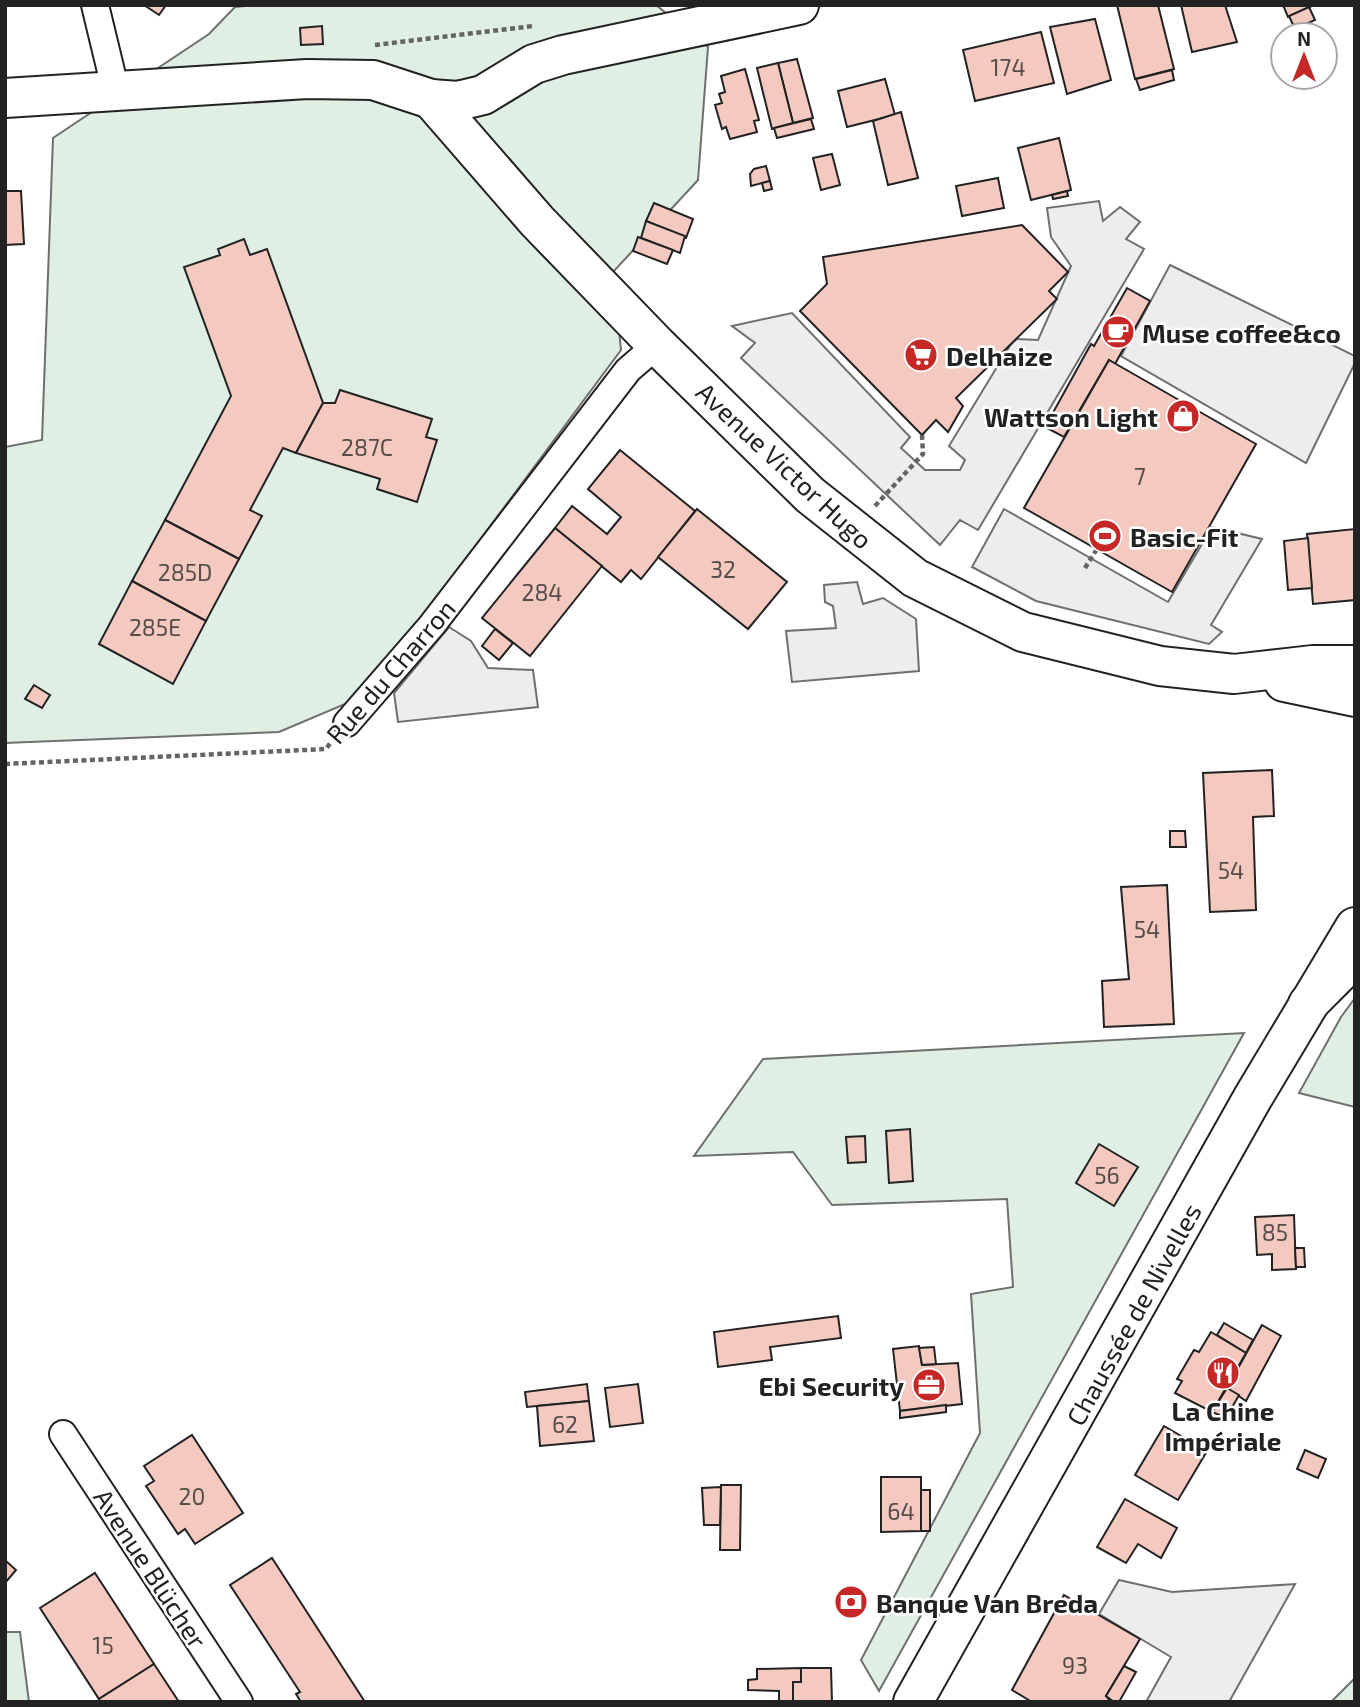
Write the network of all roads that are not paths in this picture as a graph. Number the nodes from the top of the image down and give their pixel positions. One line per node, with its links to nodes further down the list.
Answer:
1 (95, 5): 3 (street)
2 (799, 5): 5 (main road)
3 (116, 92): 4 (main road); 5 (main road)
4 (5, 98)
5 (430, 100): 6 (main road, Avenue Victor Hugo)
6 (657, 345): 8 (main road, Avenue Victor Hugo); 11 (street, Rue du Charron)
7 (1355, 664): 8 (main road, Avenue Victor Hugo)
8 (1234, 674): 9 (main road, Avenue Victor Hugo)
9 (1341, 693): 10 (main road, Avenue Victor Hugo)
10 (1355, 715)
11 (347, 723)
12 (1355, 927): 14 (main road, Chaussée de Nivelles)
13 (1355, 957): 14 (main road)
14 (1308, 1004): 17 (main road, Chaussée de Nivelles)
15 (64, 1434): 16 (street, Avenue Blücher)
16 (239, 1702)
17 (913, 1702)

